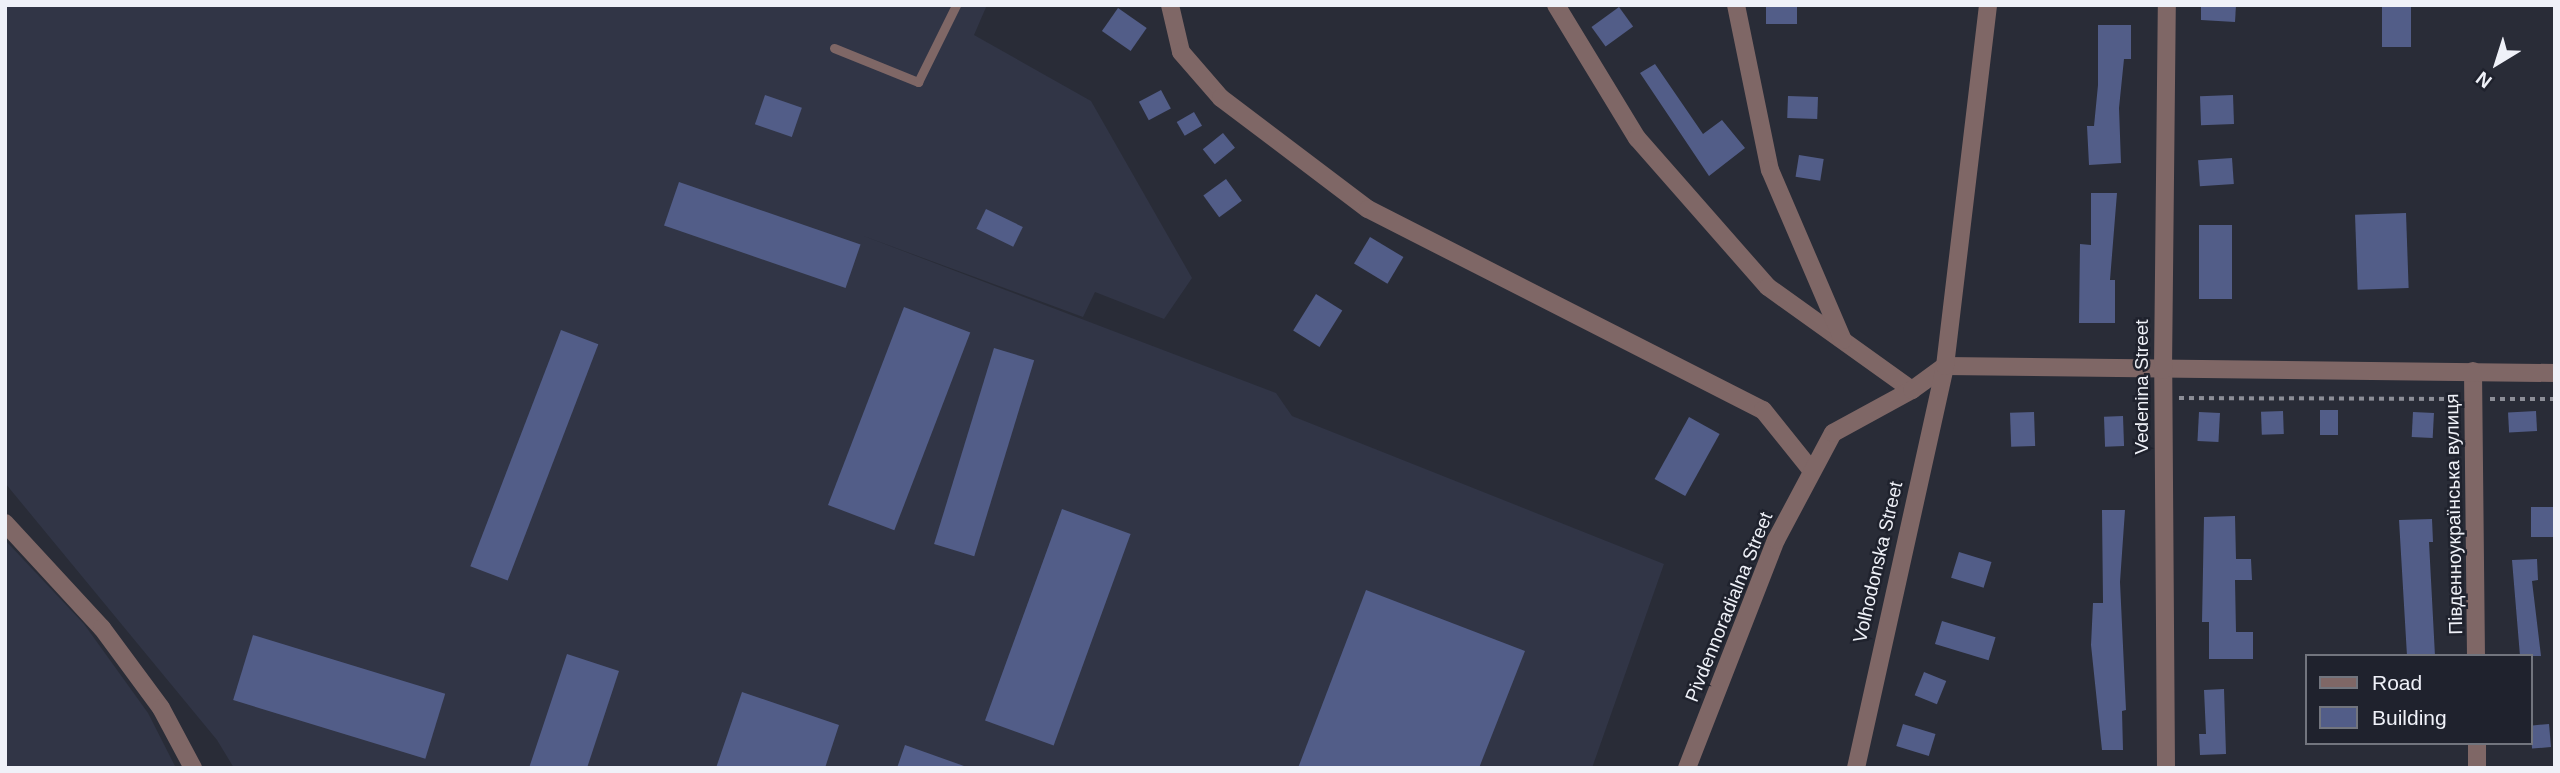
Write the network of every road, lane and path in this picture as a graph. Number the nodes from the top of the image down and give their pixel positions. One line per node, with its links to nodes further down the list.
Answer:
1 (956, 5): 7 (lane)
2 (1556, 5): 8 (street)
3 (1736, 5): 8 (street)
4 (1989, 5): 9 (street)
5 (2167, 5): 10 (street, Vedenina Street)
6 (1167, 6): 17 (street)
7 (834, 48)
8 (1844, 342): 13 (street)
9 (1945, 366): 10 (street); 13 (street, Pivdennoradialna Street); 23 (street, Volhodonska Street)
10 (2162, 370): 11 (street); 14 (street, Vedenina Street)
11 (2473, 371): 12 (street); 15 (street, Південноукраїнська вулиця)
12 (2555, 373)
13 (1912, 390): 17 (street, Pivdennoradialna Street)
14 (2163, 397): 15 (path); 24 (street, Vedenina Street)
15 (2473, 399): 16 (path); 19 (street, Південноукраїнська вулиця)
16 (2555, 399)
17 (1812, 471): 22 (street, Pivdennoradialna Street)
18 (5, 523): 21 (street)
19 (2476, 654)
20 (2477, 745): 25 (street)
21 (192, 768)
22 (1687, 768)
23 (1856, 768)
24 (2166, 768)
25 (2477, 768)

